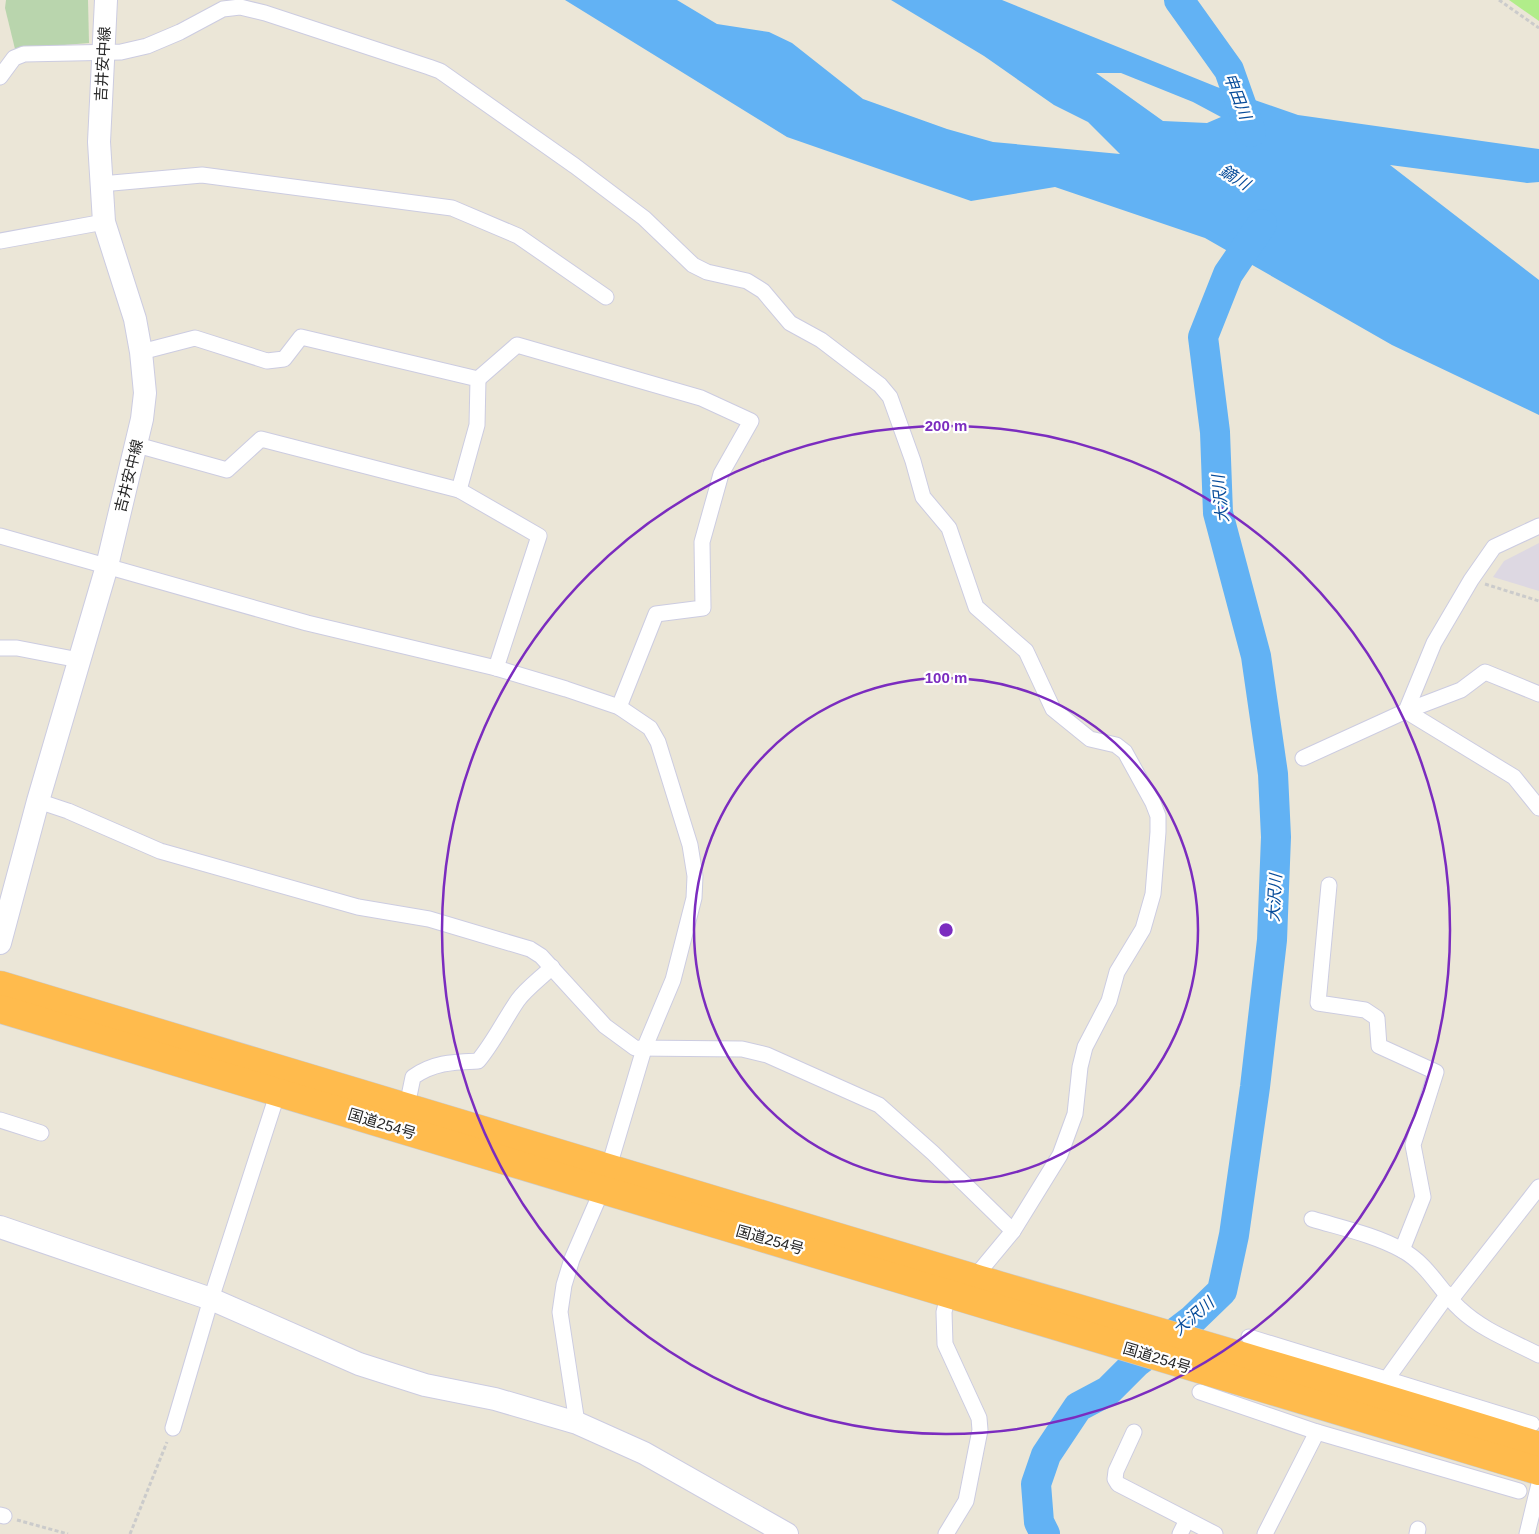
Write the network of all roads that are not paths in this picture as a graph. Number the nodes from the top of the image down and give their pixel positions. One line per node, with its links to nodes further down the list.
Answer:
1 (106, 0): 2 (main road, 吉井安中線)
2 (103, 54): 3 (street); 4 (main road, 吉井安中線); 38 (street)
3 (0, 76)
4 (101, 184): 5 (main road, 吉井安中線); 7 (street)
5 (104, 222): 6 (street); 8 (main road, 吉井安中線)
6 (0, 241)
7 (606, 297)
8 (141, 352): 9 (street); 10 (main road, 吉井安中線)
9 (478, 379): 11 (street); 19 (street)
10 (137, 445): 11 (street); 14 (main road, 吉井安中線)
11 (458, 490): 17 (street)
12 (1539, 526): 20 (street)
13 (0, 536): 14 (street)
14 (107, 566): 16 (main road, 吉井安中線); 17 (street)
15 (0, 648): 16 (street)
16 (79, 660): 22 (main road, 吉井安中線)
17 (496, 668): 19 (street)
18 (1539, 694): 20 (street)
19 (619, 706): 29 (street)
20 (1406, 711): 21 (street); 23 (street)
21 (1303, 758)
22 (38, 801): 25 (main road, 吉井安中線); 26 (street)
23 (1539, 808)
24 (1329, 885): 39 (street)
25 (0, 943)
26 (552, 967): 29 (street); 31 (street)
27 (0, 984): 31 (highway, 国道254号)
28 (0, 1009): 30 (highway, 国道254号)
29 (644, 1049): 34 (street); 38 (street)
30 (278, 1092): 34 (highway, 国道254号); 43 (street)
31 (407, 1106): 34 (highway, 国道254号)
32 (0, 1120): 33 (street)
33 (41, 1133)
34 (605, 1179): 40 (highway, 国道254号); 41 (highway, 国道254号); 48 (street)
35 (1539, 1187): 42 (street)
36 (1312, 1219): 39 (street)
37 (0, 1227): 43 (main road)
38 (1013, 1231): 40 (street)
39 (1402, 1250): 42 (street)
40 (974, 1278): 44 (highway, 国道254号)
41 (949, 1292): 47 (highway, 国道254号); 60 (street)
42 (1450, 1296): 45 (street); 46 (street)
43 (211, 1299): 48 (main road); 49 (street)
44 (1238, 1344): 46 (street); 52 (highway, 国道254号)
45 (1539, 1355)
46 (1386, 1380): 52 (street)
47 (1202, 1382): 51 (street); 53 (highway, 国道254号)
48 (576, 1423): 59 (main road)
49 (173, 1428)
50 (1134, 1432): 58 (street)
51 (1317, 1432): 54 (street); 63 (street)
52 (1536, 1435)
53 (1430, 1439): 54 (street); 55 (highway, 国道254号)
54 (1372, 1448): 57 (street)
55 (1539, 1471)
56 (1539, 1484): 64 (street)
57 (1519, 1491)
58 (1186, 1520): 61 (street); 62 (street)
59 (772, 1530)
60 (946, 1534)
61 (1180, 1534)
62 (1215, 1534)
63 (1265, 1534)
64 (1527, 1534)

